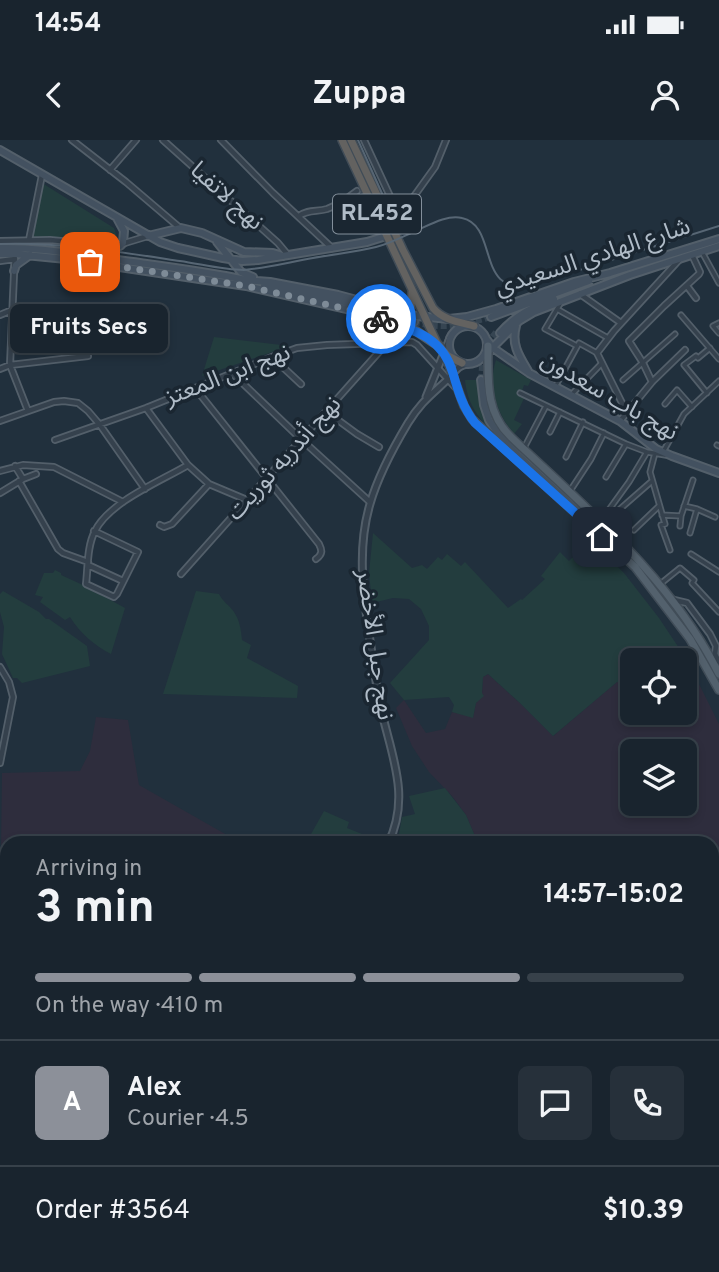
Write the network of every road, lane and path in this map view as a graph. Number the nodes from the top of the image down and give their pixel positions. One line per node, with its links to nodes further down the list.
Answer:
1 (72, 140): 10 (street)
2 (136, 140): 10 (street)
3 (163, 140): 33 (street, نهج لاتفيا)
4 (221, 140): 14 (street)
5 (342, 140): 18 (highway, RL452)
6 (351, 140): 15 (highway, RL452)
7 (364, 140): 8 (street)
8 (446, 140)
9 (0, 150): 11 (main road)
10 (110, 170): 16 (street)
11 (41, 174): 13 (main road); 22 (street)
12 (357, 191): 14 (street)
13 (113, 215): 17 (main road); 19 (main road); 24 (main road)
14 (299, 216): 28 (street)
15 (389, 219): 18 (main road); 60 (highway, RL452)
16 (181, 228): 17 (main road); 20 (main road)
17 (166, 232): 19 (main road); 27 (main road)
18 (387, 234): 28 (main road); 47 (highway, RL452)
19 (148, 236): 24 (street); 27 (main road)
20 (212, 239): 33 (main road); 36 (main road)
21 (719, 239): 40 (main road, شارع الهادي السعيدي)
22 (29, 240): 23 (street); 24 (street)
23 (0, 241)
24 (120, 246)
25 (719, 246): 29 (main road, شارع الهادي السعيدي)
26 (0, 248): 31 (main road)
27 (178, 248): 36 (main road)
28 (332, 248): 33 (main road)
29 (702, 252): 34 (main road, شارع الهادي السعيدي); 45 (street)
30 (0, 254): 31 (main road)
31 (15, 254): 32 (main road); 38 (street); 39 (street); 43 (main road)
32 (30, 255): 39 (main road); 75 (main road)
33 (286, 255): 37 (main road)
34 (692, 255): 35 (main road, شارع الهادي السعيدي); 46 (street)
35 (680, 259): 41 (main road, شارع الهادي السعيدي); 63 (street)
36 (232, 260): 37 (main road); 42 (main road)
37 (258, 260): 42 (main road)
38 (0, 261)
39 (15, 271): 53 (street)
40 (610, 273): 49 (main road); 55 (main road, شارع الهادي السعيدي)
41 (630, 275): 48 (main road, شارع الهادي السعيدي); 49 (main road)
42 (256, 278): 44 (main road)
43 (244, 280): 44 (main road); 62 (main road)
44 (270, 282): 54 (main road, شارع الهادي السعيدي)
45 (719, 283)
46 (687, 286): 50 (street); 81 (street)
47 (411, 287): 54 (highway); 59 (highway, RL452)
48 (580, 294): 51 (main road, شارع الهادي السعيدي); 63 (street)
49 (546, 297): 58 (main road)
50 (696, 298)
51 (562, 300): 52 (street); 61 (main road, شارع الهادي السعيدي)
52 (556, 309): 69 (street); 71 (street)
53 (12, 310): 56 (street); 83 (street)
54 (400, 313): 59 (main road, شارع الهادي السعيدي)
55 (479, 314): 60 (main road, شارع الهادي السعيدي); 65 (main road, شارع الهادي السعيدي)
56 (0, 315)
57 (681, 315): 72 (street)
58 (491, 317)
59 (425, 318): 60 (main road, شارع الهادي السعيدي); 75 (highway, RL452)
60 (449, 319): 65 (highway)
61 (519, 321): 73 (main road, شارع الهادي السعيدي); 87 (main road)
62 (414, 322)
63 (621, 323): 69 (street)
64 (719, 323): 67 (street)
65 (461, 326): 66 (highway); 75 (main road)
66 (474, 326): 73 (main road)
67 (719, 333)
68 (674, 334): 81 (street)
69 (608, 338): 76 (street)
70 (387, 342): 78 (street, نهج ابن المعتز); 84 (street, نهج ابن المعتز); 105 (street, نهج أندريه ثوريت)
71 (577, 346): 76 (street); 94 (street)
72 (710, 348): 79 (street); 97 (street)
73 (488, 349): 82 (main road); 87 (main road, نهج باب سعدون); 118 (main road)
74 (685, 350): 92 (street)
75 (446, 352): 82 (highway); 84 (street, نهج جبل الأخضر); 88 (main road)
76 (597, 354): 80 (street)
77 (88, 356): 83 (street)
78 (272, 357): 86 (street, نهج ابن المعتز); 93 (street)
79 (719, 359)
80 (602, 363): 98 (street); 107 (street)
81 (643, 363): 90 (street); 92 (street)
82 (465, 364): 88 (street, نهج جبل الأخضر)
83 (10, 365): 85 (street); 104 (street)
84 (437, 368): 88 (street, نهج ابن المعتز); 99 (street, نهج جبل الأخضر)
85 (0, 369)
86 (232, 373): 95 (street, نهج ابن المعتز); 115 (street)
87 (529, 373): 94 (main road, نهج باب سعدون)
88 (451, 377): 99 (street, نهج جبل الأخضر); 158 (main road)
89 (482, 380): 158 (main road)
90 (623, 380)
91 (719, 381): 97 (street)
92 (652, 382): 107 (street)
93 (301, 384)
94 (555, 387): 98 (main road, نهج باب سعدون)
95 (195, 388): 103 (street, نهج ابن المعتز); 130 (street)
96 (520, 393): 101 (street)
97 (707, 393): 102 (street)
98 (571, 395): 109 (main road, نهج باب سعدون)
99 (424, 400): 140 (street, نهج جبل الأخضر)
100 (665, 404): 102 (street)
101 (546, 406): 106 (street); 118 (street)
102 (692, 407): 120 (street)
103 (146, 408): 111 (street, نهج ابن المعتز); 124 (street)
104 (28, 411): 108 (street); 111 (street)
105 (327, 412): 115 (street, نهج أندريه ثوريت); 117 (street)
106 (560, 412): 110 (street); 112 (street)
107 (627, 413): 109 (street)
108 (0, 421)
109 (621, 421): 120 (main road, نهج باب سعدون)
110 (583, 422): 113 (street); 123 (street)
111 (100, 425): 114 (street, نهج ابن المعتز); 135 (street)
112 (550, 432)
113 (604, 433): 116 (street); 136 (street)
114 (55, 440)
115 (302, 440): 130 (street, نهج أندريه ثوريت); 140 (street)
116 (625, 444): 119 (street); 129 (street)
117 (379, 447)
118 (524, 449): 136 (main road)
119 (647, 452): 121 (street); 144 (street)
120 (663, 452): 122 (main road, نهج باب سعدون)
121 (655, 453): 122 (street); 133 (street)
122 (672, 456): 127 (main road, نهج باب سعدون)
123 (566, 457)
124 (188, 464): 134 (street); 135 (street)
125 (15, 466): 126 (street); 131 (street); 139 (street)
126 (0, 471)
127 (719, 473)
128 (36, 474): 131 (street)
129 (606, 477)
130 (266, 479): 138 (street, نهج أندريه ثوريت); 156 (street)
131 (21, 480): 137 (street); 157 (street)
132 (693, 480): 142 (street)
133 (652, 481): 141 (street); 148 (street)
134 (209, 484): 138 (street); 149 (street)
135 (145, 489): 139 (street)
136 (570, 491): 148 (main road)
137 (0, 493)
138 (247, 500): 160 (street, نهج أندريه ثوريت)
139 (123, 502): 152 (street)
140 (370, 502): 170 (street, نهج جبل الأخضر)
141 (659, 506): 145 (street); 151 (street)
142 (684, 506): 143 (street); 146 (street)
143 (697, 509): 147 (street); 153 (street)
144 (608, 511)
145 (662, 515): 146 (street); 154 (street)
146 (681, 516): 150 (street)
147 (715, 517)
148 (604, 523): 158 (main road)
149 (160, 525)
150 (680, 526)
151 (634, 530)
152 (94, 531): 157 (street); 161 (street)
153 (690, 533)
154 (670, 550)
155 (691, 554): 159 (street)
156 (316, 559)
157 (88, 563): 161 (street); 161 (street)
158 (638, 564): 162 (main road); 164 (main road)
159 (719, 572)
160 (181, 574)
161 (124, 581)
162 (659, 585): 163 (street); 164 (main road)
163 (719, 612)
164 (712, 662): 166 (main road); 167 (main road); 168 (main road)
165 (0, 667): 169 (street)
166 (719, 672)
167 (719, 690)
168 (719, 696)
169 (0, 764)
170 (392, 836)

